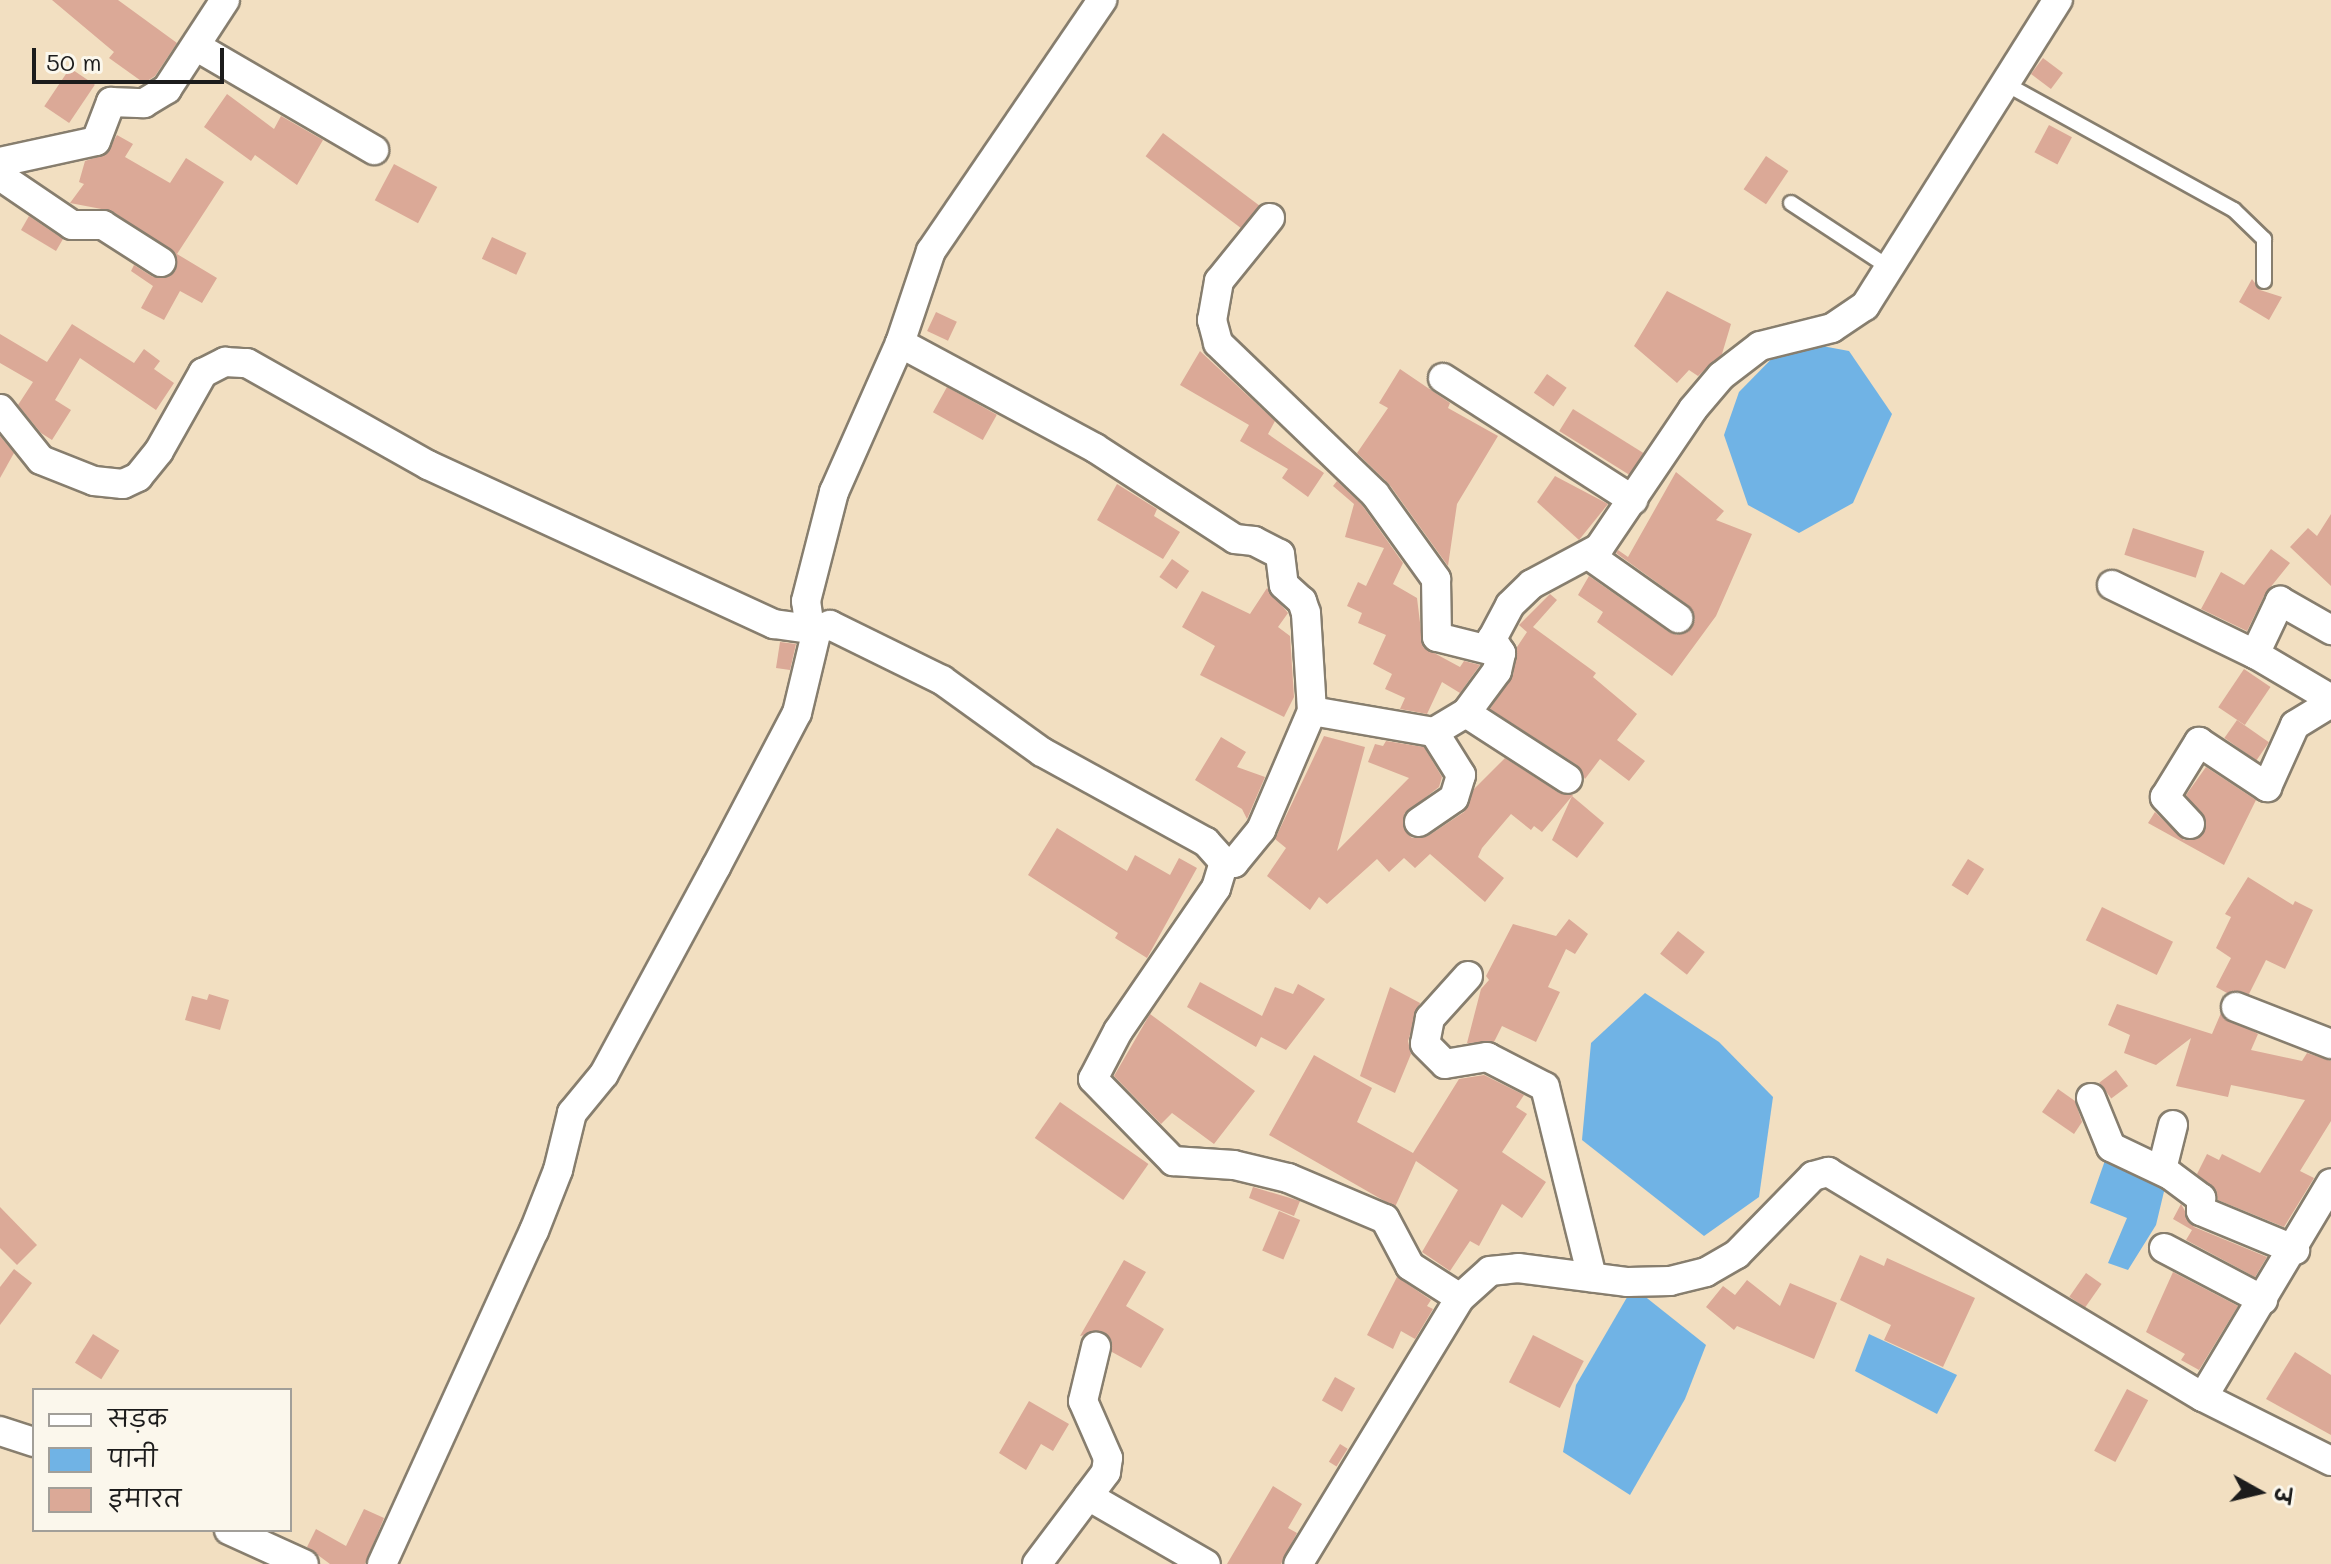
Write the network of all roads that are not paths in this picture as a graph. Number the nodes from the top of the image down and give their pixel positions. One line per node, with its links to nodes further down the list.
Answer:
1 (225, 0): 4 (street)
2 (1102, 0): 14 (street)
3 (2058, 0): 5 (street)
4 (197, 47): 6 (street); 7 (street)
5 (2006, 84): 12 (street); 13 (lane)
6 (374, 150)
7 (0, 162)
8 (0, 176): 11 (street)
9 (1791, 203): 12 (lane)
10 (1270, 218): 23 (street)
11 (161, 262)
12 (1890, 268): 17 (street)
13 (2264, 281)
14 (900, 343): 21 (street); 26 (street)
15 (1443, 378): 17 (street)
16 (0, 409): 21 (street)
17 (1633, 500): 18 (street)
18 (1590, 556): 20 (street); 23 (street)
19 (2112, 585): 24 (street)
20 (1678, 618)
21 (817, 630): 32 (street); 53 (street)
22 (2331, 630): 24 (street)
23 (1501, 653): 27 (street)
24 (2255, 654): 25 (street)
25 (2331, 701): 31 (street)
26 (1312, 711): 28 (street); 32 (street)
27 (1466, 713): 28 (street); 29 (street)
28 (1434, 732): 30 (street)
29 (1568, 779)
30 (1419, 822)
31 (2190, 824)
32 (1224, 862): 43 (street)
33 (1468, 976): 42 (street)
34 (2236, 1007): 35 (street)
35 (2331, 1044)
36 (2091, 1098): 38 (street)
37 (2173, 1125): 38 (street)
38 (2170, 1175): 41 (street)
39 (2331, 1183): 41 (street)
40 (2164, 1248): 44 (street)
41 (2295, 1250): 44 (street)
42 (1592, 1277): 43 (street); 46 (street)
43 (1460, 1298): 56 (street)
44 (2263, 1300): 46 (street)
45 (1096, 1347): 50 (street)
46 (2203, 1397): 49 (street)
47 (0, 1431): 48 (street)
48 (32, 1441)
49 (2331, 1461)
50 (1088, 1496): 54 (street); 55 (street)
51 (233, 1532): 52 (street)
52 (304, 1564)
53 (382, 1564)
54 (1037, 1564)
55 (1206, 1564)
56 (1298, 1564)

